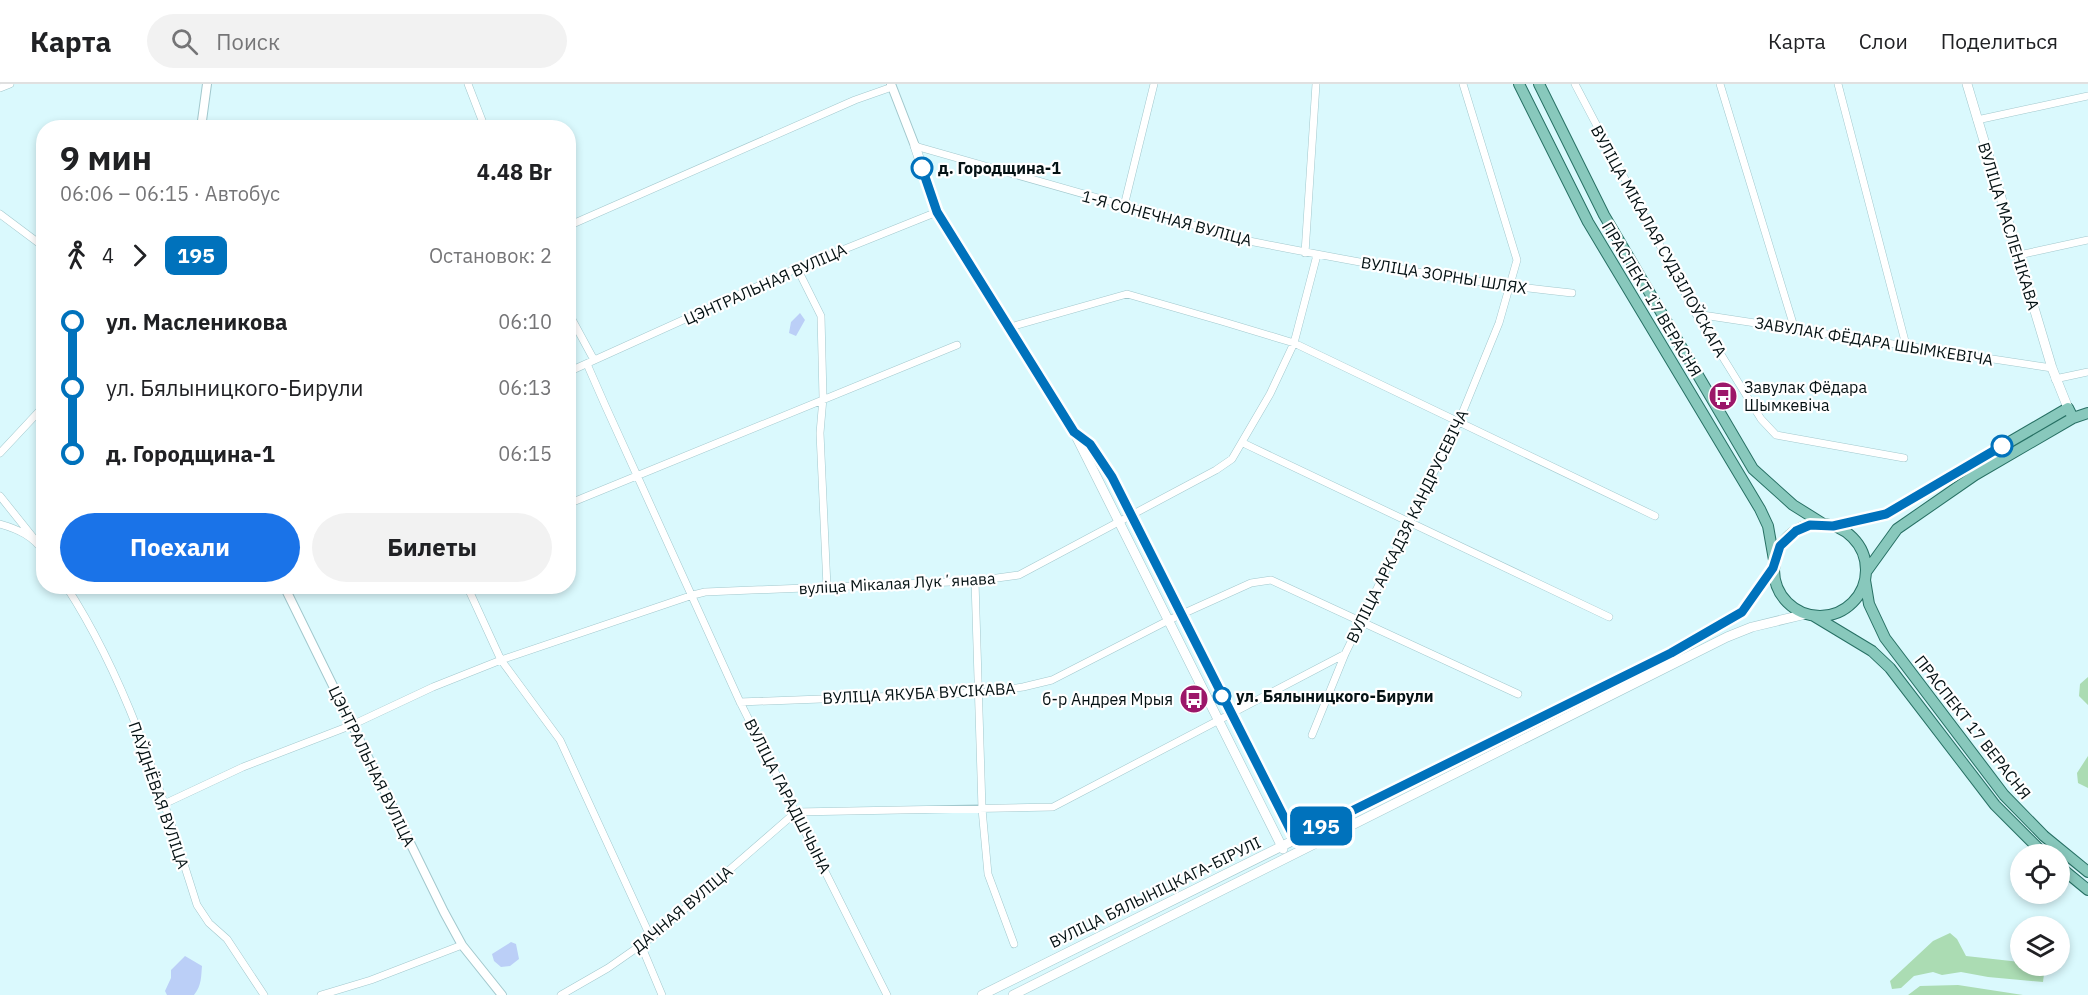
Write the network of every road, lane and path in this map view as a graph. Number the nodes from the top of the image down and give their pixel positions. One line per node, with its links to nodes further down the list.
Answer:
1 (10, 84): 14 (street)
2 (207, 84): 16 (street)
3 (468, 84): 17 (street)
4 (1154, 84): 20 (street)
5 (1316, 84): 26 (street)
6 (1463, 84): 30 (street)
7 (1519, 84): 63 (main road, ПРАСПЕКТ 17 ВЕРАСНЯ)
8 (1539, 84): 61 (main road, ПРАСПЕКТ 17 ВЕРАСНЯ)
9 (1575, 84): 32 (street, ВУЛІЦА МІКАЛАЯ СУДЗІЛОЎСКАГА)
10 (1720, 84): 35 (street)
11 (1838, 84): 38 (street)
12 (1966, 84): 18 (main road, ВУЛІЦА МАСЛЕНІКАВА)
13 (891, 86): 19 (street); 23 (street)
14 (0, 88)
15 (2088, 96): 18 (street)
16 (202, 120)
17 (482, 120)
18 (1977, 120): 28 (main road, ВУЛІЦА МАСЛЕНІКАВА)
19 (915, 146): 20 (street, 1-Я СОНЕЧНАЯ ВУЛІЦА); 21 (main road)
20 (1124, 206): 26 (street, 1-Я СОНЕЧНАЯ ВУЛІЦА)
21 (937, 212): 29 (street, ЦЭНТРАЛЬНАЯ ВУЛІЦА); 33 (main road)
22 (0, 214): 25 (street)
23 (576, 222)
24 (2088, 240): 28 (street)
25 (36, 241)
26 (1305, 253): 27 (street, 1-Я СОНЕЧНАЯ ВУЛІЦА)
27 (1317, 255): 30 (street, ВУЛІЦА ЗОРНЫ ШЛЯХ); 36 (street, вуліца Мікалая Лукʼянава)
28 (2019, 255): 40 (main road, ВУЛІЦА МАСЛЕНІКАВА)
29 (800, 267): 39 (street, ЦЭНТРАЛЬНАЯ ВУЛІЦА); 44 (street)
30 (1510, 286): 31 (street, ВУЛІЦА ЗОРНЫ ШЛЯХ); 48 (street, ВУЛІЦА АРКАДЗЯ КАНДРУСЕВІЧА)
31 (1572, 292)
32 (1696, 314): 35 (street, ЗАВУЛАК ФЁДАРА ШЫМКЕВІЧА); 52 (street, ВУЛІЦА МІКАЛАЯ СУДЗІЛОЎСКАГА)
33 (1007, 328): 36 (street); 49 (main road)
34 (576, 329): 39 (street)
35 (1794, 330): 38 (street, ЗАВУЛАК ФЁДАРА ШЫМКЕВІЧА)
36 (1294, 343): 48 (street); 50 (street, вуліца Мікалая Лукʼянава)
37 (957, 345): 44 (street)
38 (1906, 345): 40 (street, ЗАВУЛАК ФЁДАРА ШЫМКЕВІЧА)
39 (591, 362): 41 (street, ЦЭНТРАЛЬНАЯ ВУЛІЦА); 53 (street)
40 (2052, 368): 43 (main road)
41 (576, 369)
42 (2088, 372): 43 (street)
43 (2055, 379): 45 (main road)
44 (823, 398): 53 (street); 66 (street)
45 (2070, 413): 46 (main road); 61 (main road); 64 (main road)
46 (2088, 413)
47 (36, 415): 51 (street)
48 (1459, 421): 57 (street); 59 (street, ВУЛІЦА АРКАДЗЯ КАНДРУСЕВІЧА)
49 (1074, 432): 56 (main road); 58 (main road)
50 (1243, 443): 56 (street, вуліца Мікалая Лукʼянава); 59 (street)
51 (0, 453)
52 (1904, 458)
53 (636, 475): 55 (street); 70 (street)
54 (0, 496): 62 (street)
55 (576, 501)
56 (1131, 513): 58 (street, вуліца Мікалая Лукʼянава); 71 (main road)
57 (1655, 516)
58 (1120, 519): 65 (street, вуліца Мікалая Лукʼянава); 74 (main road)
59 (1409, 522): 73 (street); 75 (street, ВУЛІЦА АРКАДЗЯ КАНДРУСЕВІЧА)
60 (0, 524): 62 (street)
61 (1829, 525): 63 (main road); 64 (main road)
62 (36, 541)
63 (1774, 564): 72 (main road); 88 (main road, ВУЛІЦА БЯЛЫНІЦКАГА-БІРУЛІ)
64 (1865, 576): 72 (main road); 93 (main road, ПРАСПЕКТ 17 ВЕРАСНЯ)
65 (975, 581): 66 (street, вуліца Мікалая Лукʼянава); 78 (street)
66 (827, 587): 70 (street, вуліца Мікалая Лукʼянава)
67 (71, 594): 85 (street, ПАЎДНЁВАЯ ВУЛІЦА)
68 (288, 594): 83 (street, ЦЭНТРАЛЬНАЯ ВУЛІЦА)
69 (471, 594): 77 (street)
70 (693, 595): 77 (street, вуліца Мікалая Лукʼянава); 80 (street, ВУЛІЦА ГАРАДШЧЫНА)
71 (1181, 614): 74 (street, ВУЛІЦА ЯКУБА ВУСІКАВА); 75 (street, ВУЛІЦА ЯКУБА ВУСІКАВА); 81 (main road)
72 (1810, 615): 89 (main road, ПРАСПЕКТ 17 ВЕРАСНЯ); 91 (main road, ВУЛІЦА БЯЛЫНІЦКАГА-БІРУЛІ)
73 (1609, 617)
74 (1169, 620): 78 (street, ВУЛІЦА ЯКУБА ВУСІКАВА); 82 (main road)
75 (1361, 620): 76 (street, ВУЛІЦА АРКАДЗЯ КАНДРУСЕВІЧА); 79 (street, ВУЛІЦА ЯКУБА ВУСІКАВА)
76 (1345, 654): 81 (street, ВУЛІЦА АРКАДЗЯ КАНДРУСЕВІЧА); 84 (street)
77 (501, 660): 83 (street, вуліца Мікалая Лукʼянава); 96 (street)
78 (979, 693): 80 (street, ВУЛІЦА ЯКУБА ВУСІКАВА); 86 (street)
79 (1518, 694)
80 (740, 702): 87 (street, ВУЛІЦА ГАРАДШЧЫНА)
81 (1231, 713): 82 (street, ВУЛІЦА АРКАДЗЯ КАНДРУСЕВІЧА); 88 (main road)
82 (1220, 718): 86 (street, ВУЛІЦА АРКАДЗЯ КАНДРУСЕВІЧА); 90 (main road)
83 (352, 725): 85 (street, вуліца Мікалая Лукʼянава); 98 (street, ЦЭНТРАЛЬНАЯ ВУЛІЦА)
84 (1312, 735)
85 (164, 804): 100 (street, ПАЎДНЁВАЯ ВУЛІЦА)
86 (982, 809): 87 (street, ВУЛІЦА АРКАДЗЯ КАНДРУСЕВІЧА); 97 (street)
87 (796, 812): 96 (street, ДАЧНАЯ ВУЛІЦА); 105 (street, ВУЛІЦА ГАРАДШЧЫНА)
88 (1295, 839): 90 (main road, ВУЛІЦА БЯЛЫНІЦКАГА-БІРУЛІ); 91 (main road)
89 (2034, 844)
90 (1281, 846): 92 (main road); 106 (main road, ВУЛІЦА БЯЛЫНІЦКАГА-БІРУЛІ)
91 (1301, 850): 92 (main road, ВУЛІЦА БЯЛЫНІЦКАГА-БІРУЛІ)
92 (1287, 857): 107 (main road, ВУЛІЦА БЯЛЫНІЦКАГА-БІРУЛІ)
93 (2088, 872)
94 (2070, 875): 95 (main road)
95 (2088, 890)
96 (651, 938): 99 (street, ДАЧНАЯ ВУЛІЦА)
97 (1014, 944)
98 (462, 945): 101 (street); 102 (street, ЦЭНТРАЛЬНАЯ ВУЛІЦА)
99 (641, 945): 103 (street, ДАЧНАЯ ВУЛІЦА); 104 (street)
100 (264, 995)
101 (321, 995)
102 (502, 995)
103 (561, 995)
104 (662, 995)
105 (887, 995)
106 (982, 995)
107 (1013, 995)

